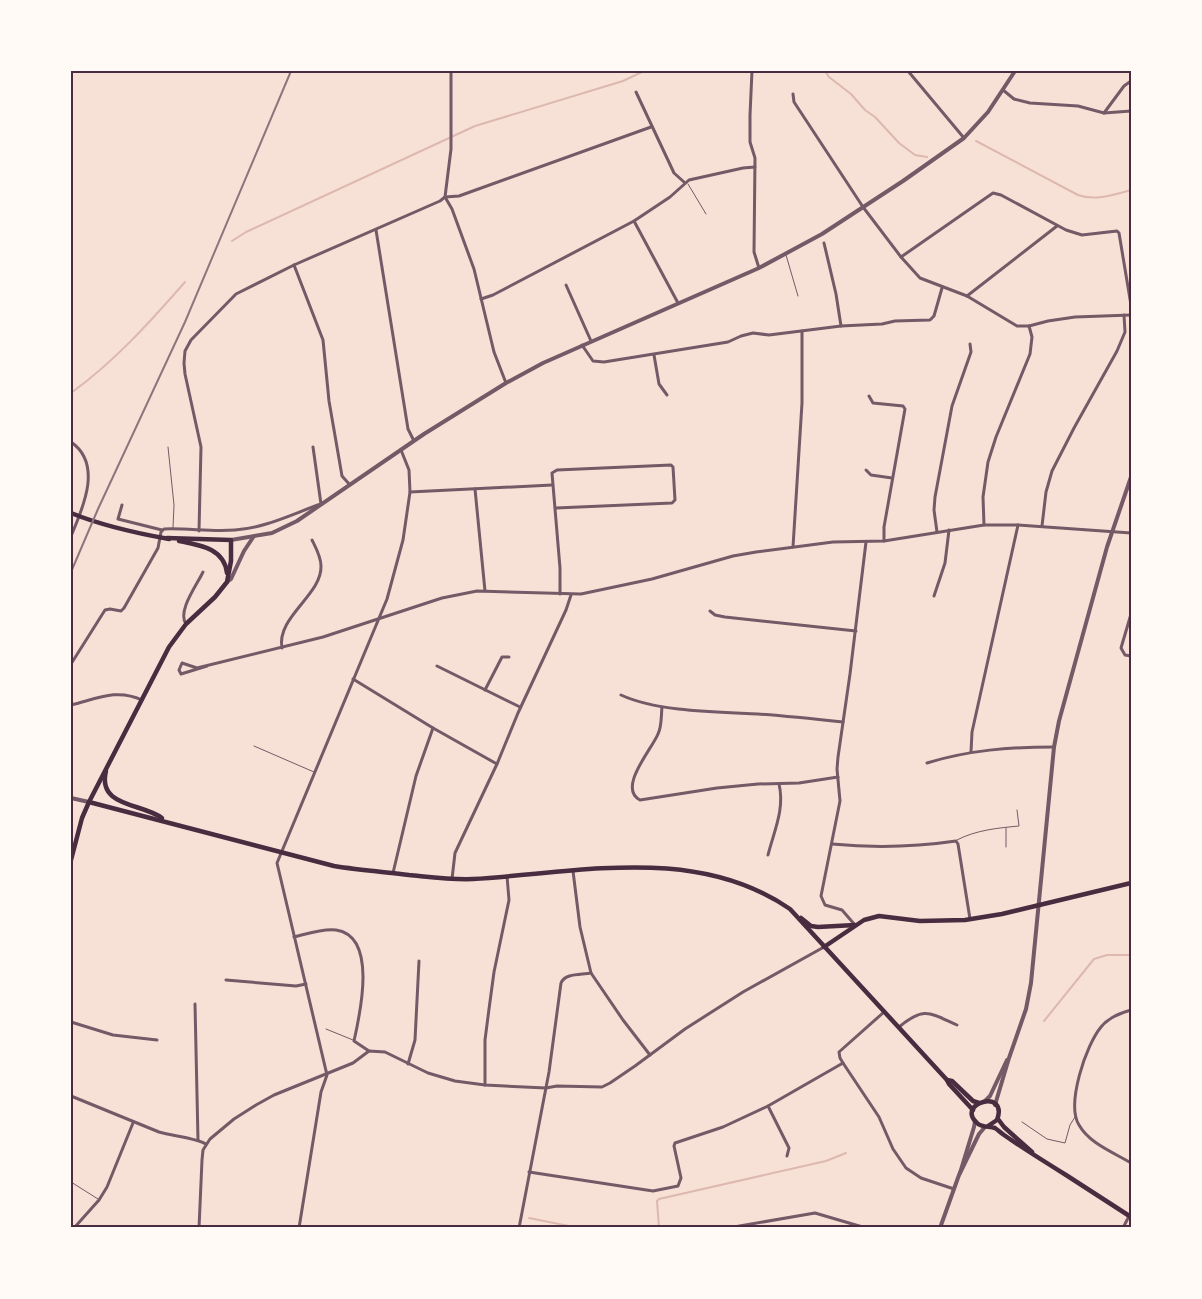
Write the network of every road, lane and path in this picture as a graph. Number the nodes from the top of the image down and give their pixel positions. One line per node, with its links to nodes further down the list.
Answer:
1 (451, 71): 15 (street)
2 (752, 71): 13 (street)
3 (908, 71): 12 (street)
4 (1015, 71): 6 (street)
5 (1131, 81): 10 (street)
6 (1003, 90): 10 (street); 12 (street)
7 (636, 92): 11 (street)
8 (793, 94): 16 (street)
9 (1131, 111): 10 (street)
10 (1104, 113)
11 (651, 127): 14 (street); 15 (street)
12 (964, 138): 16 (street)
13 (755, 167): 14 (street); 25 (street)
14 (685, 182): 17 (lane); 18 (street)
15 (445, 197): 20 (street); 30 (street)
16 (863, 207): 22 (street); 23 (street)
17 (706, 214)
18 (634, 221): 30 (street); 31 (street)
19 (1057, 226): 23 (street); 29 (street); 32 (street)
20 (376, 230): 24 (street); 45 (street)
21 (824, 243): 35 (street)
22 (786, 254): 25 (street); 28 (lane)
23 (901, 257): 27 (street)
24 (294, 265): 54 (street); 67 (street)
25 (759, 268): 31 (street)
26 (566, 285): 38 (street)
27 (942, 288): 29 (street); 35 (street)
28 (798, 296)
29 (967, 296): 36 (street)
30 (481, 298): 42 (street)
31 (678, 303): 38 (street)
32 (1131, 305)
33 (1124, 315): 34 (street); 36 (street); 63 (street)
34 (1131, 315)
35 (841, 326): 37 (street)
36 (1029, 326): 61 (street)
37 (802, 331): 41 (street); 78 (street)
38 (591, 341): 40 (street)
39 (970, 344): 68 (street)
40 (582, 345): 41 (street); 42 (street)
41 (654, 355): 43 (street)
42 (506, 383): 45 (street)
43 (667, 395)
44 (869, 396): 52 (street)
45 (414, 441): 49 (street)
46 (71, 442): 71 (street)
47 (168, 447): 64 (lane)
48 (313, 447): 57 (street)
49 (401, 450): 54 (street); 56 (street)
50 (866, 470): 52 (street)
51 (1131, 477): 69 (street)
52 (892, 478): 75 (street)
53 (552, 484): 55 (street); 59 (street); 59 (street)
54 (350, 485): 57 (street)
55 (475, 489): 56 (street); 81 (street)
56 (410, 492): 87 (street)
57 (321, 504): 67 (street); 72 (street)
58 (122, 505): 65 (street)
59 (556, 508): 82 (street)
60 (71, 512): 76 (main road)
61 (984, 525): 62 (street); 66 (street)
62 (1018, 525): 63 (street); 107 (street)
63 (1042, 526): 69 (street)
64 (174, 529): 65 (street); 67 (street)
65 (162, 530): 93 (street)
66 (949, 530): 68 (street); 84 (street)
67 (199, 531)
68 (937, 532): 75 (street)
69 (1111, 533): 70 (street); 106 (street)
70 (1131, 533)
71 (71, 536)
72 (254, 536): 73 (street); 80 (street)
73 (231, 540): 76 (main road); 80 (main road)
74 (312, 540): 90 (street)
75 (884, 541): 77 (street)
76 (195, 542): 80 (main road)
77 (866, 542): 78 (street); 89 (street)
78 (793, 547): 83 (street)
79 (203, 572): 88 (street)
80 (226, 582): 88 (main road)
81 (485, 591): 82 (street); 87 (street)
82 (560, 594): 83 (street)
83 (571, 595): 101 (street)
84 (934, 596)
85 (710, 611): 89 (street)
86 (1131, 614): 91 (street)
87 (380, 618): 90 (street); 96 (street)
88 (186, 624): 99 (main road)
89 (856, 631): 103 (street)
90 (282, 648): 94 (street)
91 (1131, 656)
92 (509, 657): 97 (street)
93 (71, 664)
94 (207, 666): 94 (street)
95 (437, 666): 97 (street)
96 (353, 678): 104 (street); 111 (street)
97 (485, 690): 101 (street)
98 (622, 695): 102 (street)
99 (142, 700): 100 (street); 108 (main road)
100 (71, 706)
101 (520, 707): 110 (street)
102 (662, 707): 103 (street); 113 (street)
103 (843, 722): 112 (street)
104 (433, 728): 110 (street); 126 (street)
105 (254, 746): 111 (lane)
106 (1054, 746): 107 (street); 130 (street)
107 (971, 752): 109 (street)
108 (112, 757): 115 (main road); 117 (main road)
109 (927, 763)
110 (497, 764): 128 (street)
111 (315, 772): 122 (street)
112 (838, 777): 113 (street); 120 (street)
113 (779, 784): 123 (street)
114 (71, 798): 115 (street)
115 (89, 802): 117 (main road); 124 (main road)
116 (1017, 810): 118 (lane)
117 (165, 821): 122 (main road)
118 (1006, 827): 119 (lane); 121 (lane)
119 (956, 841): 120 (street); 132 (street)
120 (832, 844): 133 (street)
121 (1006, 847)
122 (282, 852): 126 (main road); 134 (street)
123 (768, 855)
124 (71, 860)
125 (573, 871): 127 (main road); 131 (main road); 137 (street)
126 (393, 873): 128 (main road)
127 (507, 876): 128 (main road); 156 (street)
128 (452, 879)
129 (1131, 883): 130 (main road)
130 (1038, 905): 132 (main road); 151 (street)
131 (797, 916): 133 (main road); 135 (main road)
132 (970, 919): 133 (main road)
133 (855, 925): 135 (main road)
134 (294, 937): 139 (street); 148 (street)
135 (824, 947): 142 (main road); 150 (street)
136 (419, 961): 153 (street)
137 (591, 973): 150 (street); 157 (street)
138 (226, 980): 139 (street)
139 (306, 984): 154 (street)
140 (195, 1004): 170 (street)
141 (1131, 1010): 164 (street)
142 (884, 1012): 145 (main road); 152 (street)
143 (71, 1022): 147 (street)
144 (957, 1025): 145 (street)
145 (899, 1027): 155 (main road)
146 (326, 1029): 148 (lane)
147 (157, 1040)
148 (354, 1041): 149 (street)
149 (369, 1051): 153 (street); 154 (street)
150 (650, 1055): 157 (street)
151 (1009, 1058): 159 (street); 161 (street)
152 (843, 1062): 162 (street); 178 (street)
153 (408, 1064): 156 (street)
154 (328, 1075): 171 (street); 184 (street)
155 (947, 1080): 160 (main road); 163 (main road)
156 (485, 1085): 157 (street)
157 (546, 1088): 175 (street)
158 (71, 1096): 168 (street)
159 (985, 1101): 160 (main road); 161 (main road)
160 (979, 1103): 163 (main road)
161 (995, 1105): 165 (main road)
162 (768, 1106): 172 (street); 175 (street)
163 (973, 1110): 166 (main road)
164 (1075, 1116): 167 (lane); 174 (street)
165 (998, 1119): 169 (main road); 173 (main road)
166 (975, 1121): 169 (main road); 176 (street)
167 (1022, 1122)
168 (133, 1123): 170 (street); 179 (street)
169 (986, 1127): 173 (main road); 176 (street)
170 (198, 1140): 171 (street)
171 (206, 1144): 183 (street)
172 (787, 1156)
173 (1036, 1156): 181 (main road)
174 (1131, 1163)
175 (530, 1172): 185 (street)
176 (959, 1175): 178 (street)
177 (71, 1182): 179 (lane)
178 (954, 1188): 188 (street)
179 (99, 1200): 182 (street)
180 (1131, 1209): 181 (street)
181 (1129, 1216): 189 (street)
182 (74, 1228)
183 (199, 1228)
184 (299, 1228)
185 (518, 1228)
186 (728, 1228): 187 (street)
187 (866, 1228)
188 (940, 1228)
189 (1123, 1228)

